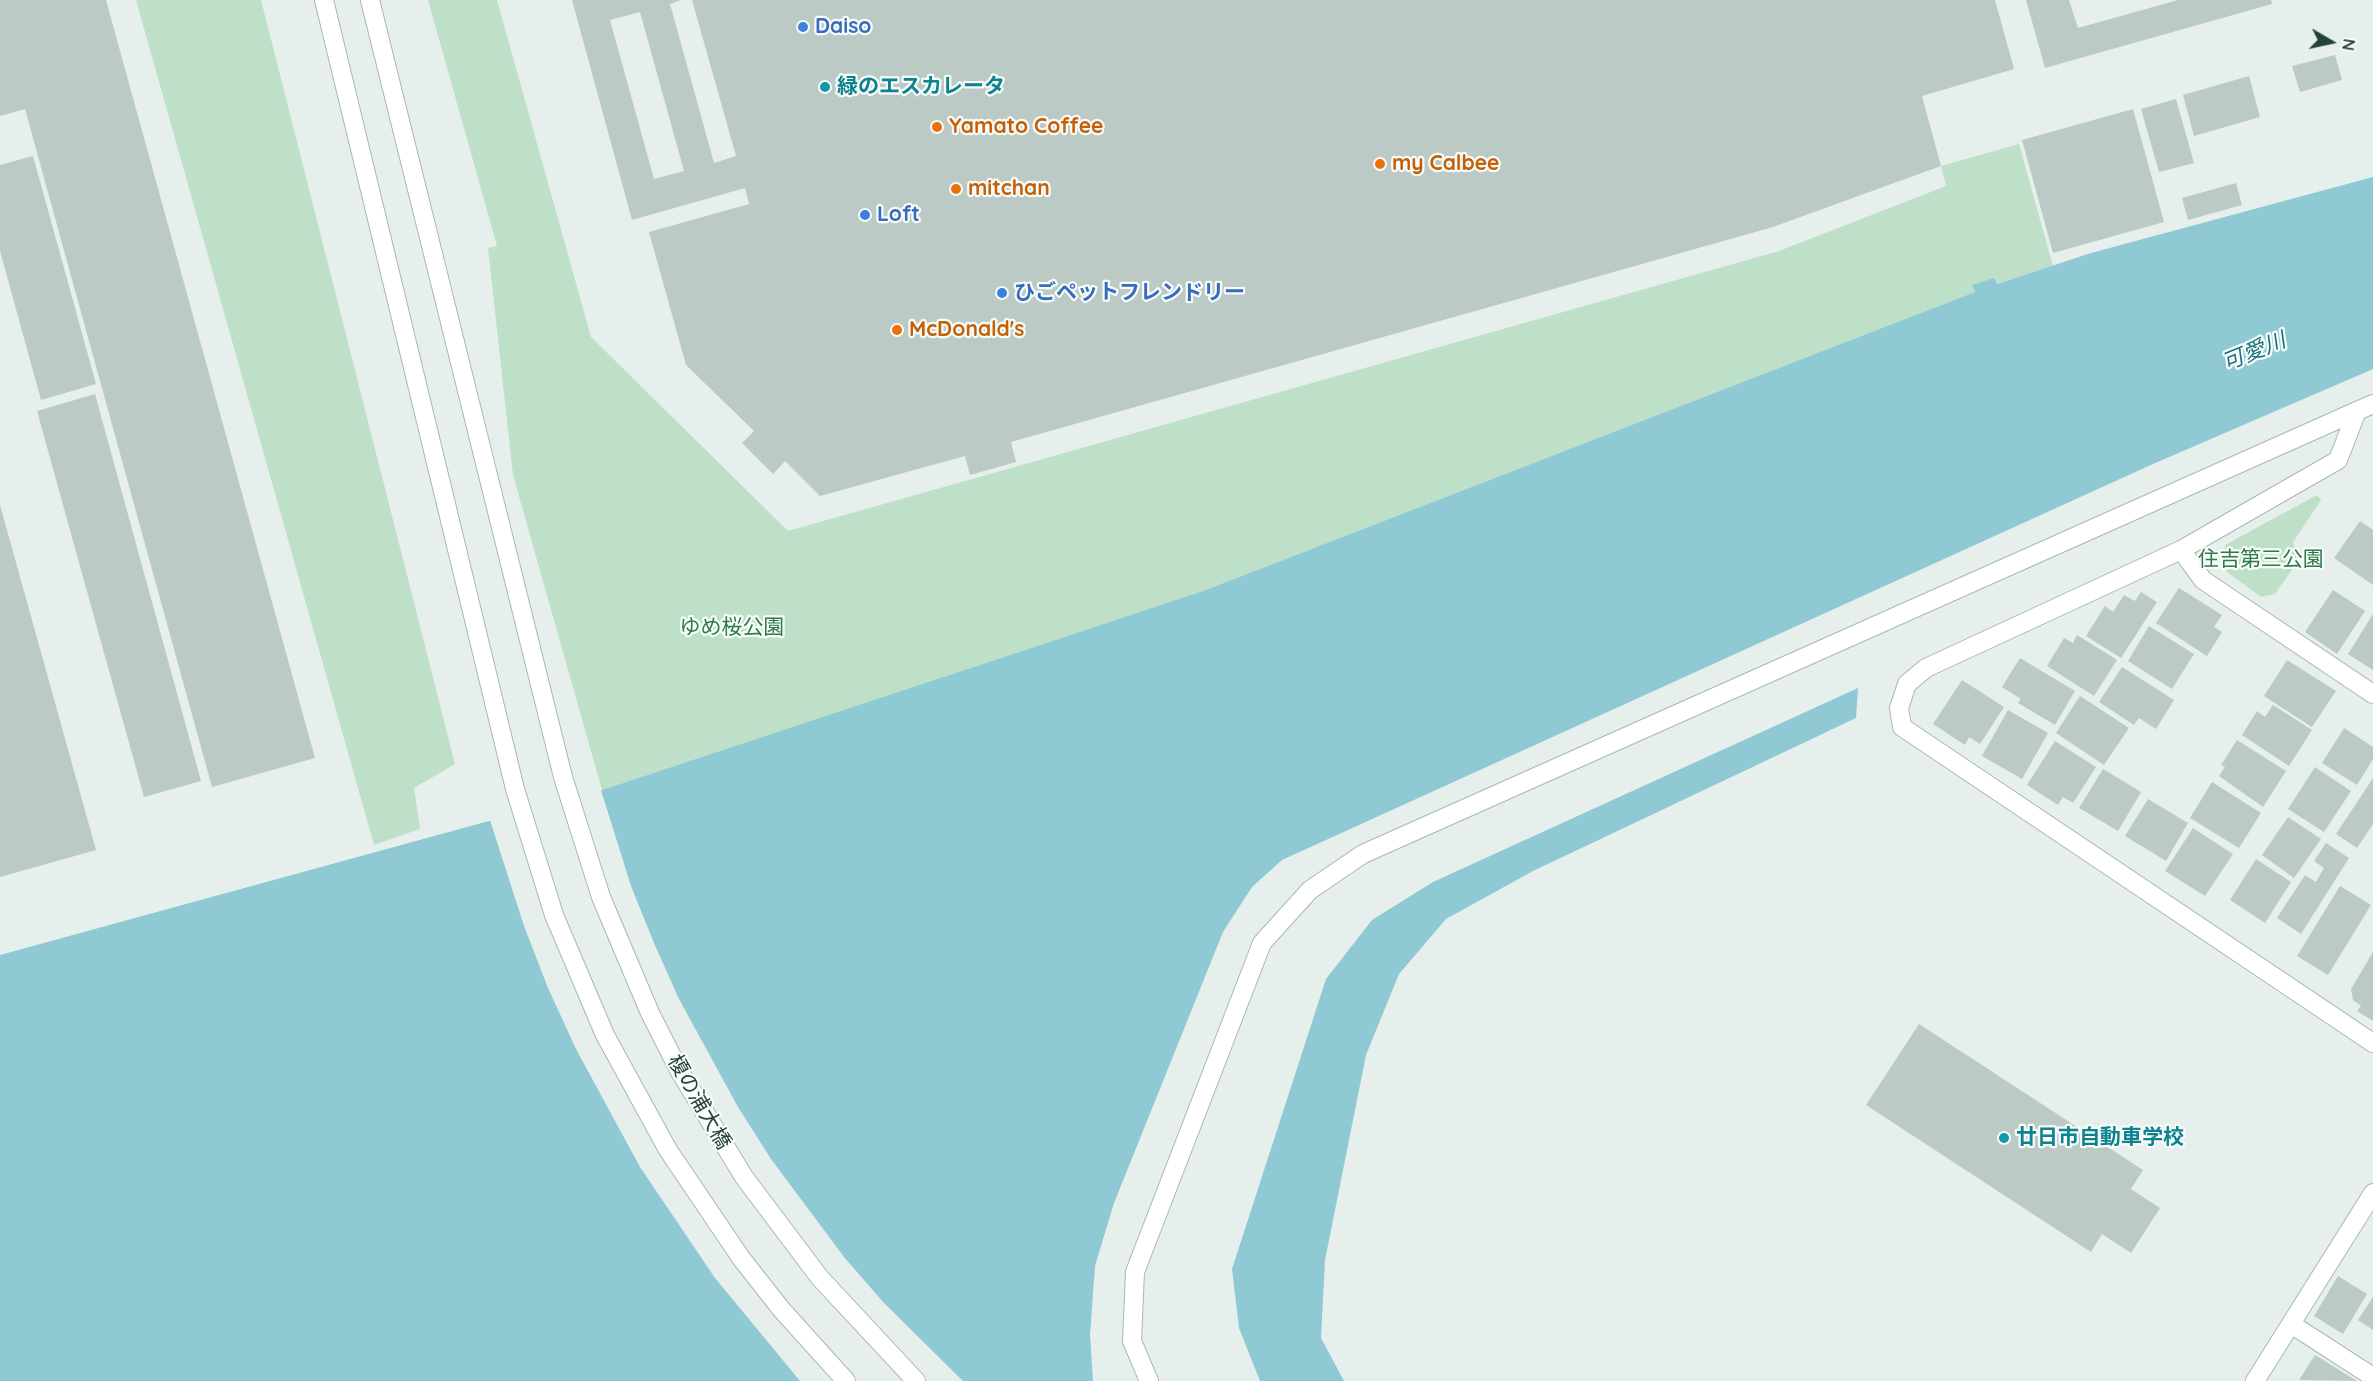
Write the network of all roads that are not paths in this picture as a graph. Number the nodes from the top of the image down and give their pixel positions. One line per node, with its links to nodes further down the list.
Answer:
1 (324, 0): 10 (street)
2 (370, 0): 11 (street, 榎の浦大橋)
3 (2365, 408): 4 (street); 12 (street)
4 (2181, 550): 5 (street); 6 (street)
5 (2373, 694)
6 (2373, 1043)
7 (2373, 1193): 8 (street)
8 (2291, 1324): 9 (street); 13 (street)
9 (2373, 1377)
10 (846, 1381)
11 (916, 1381)
12 (1149, 1381)
13 (2255, 1381)

